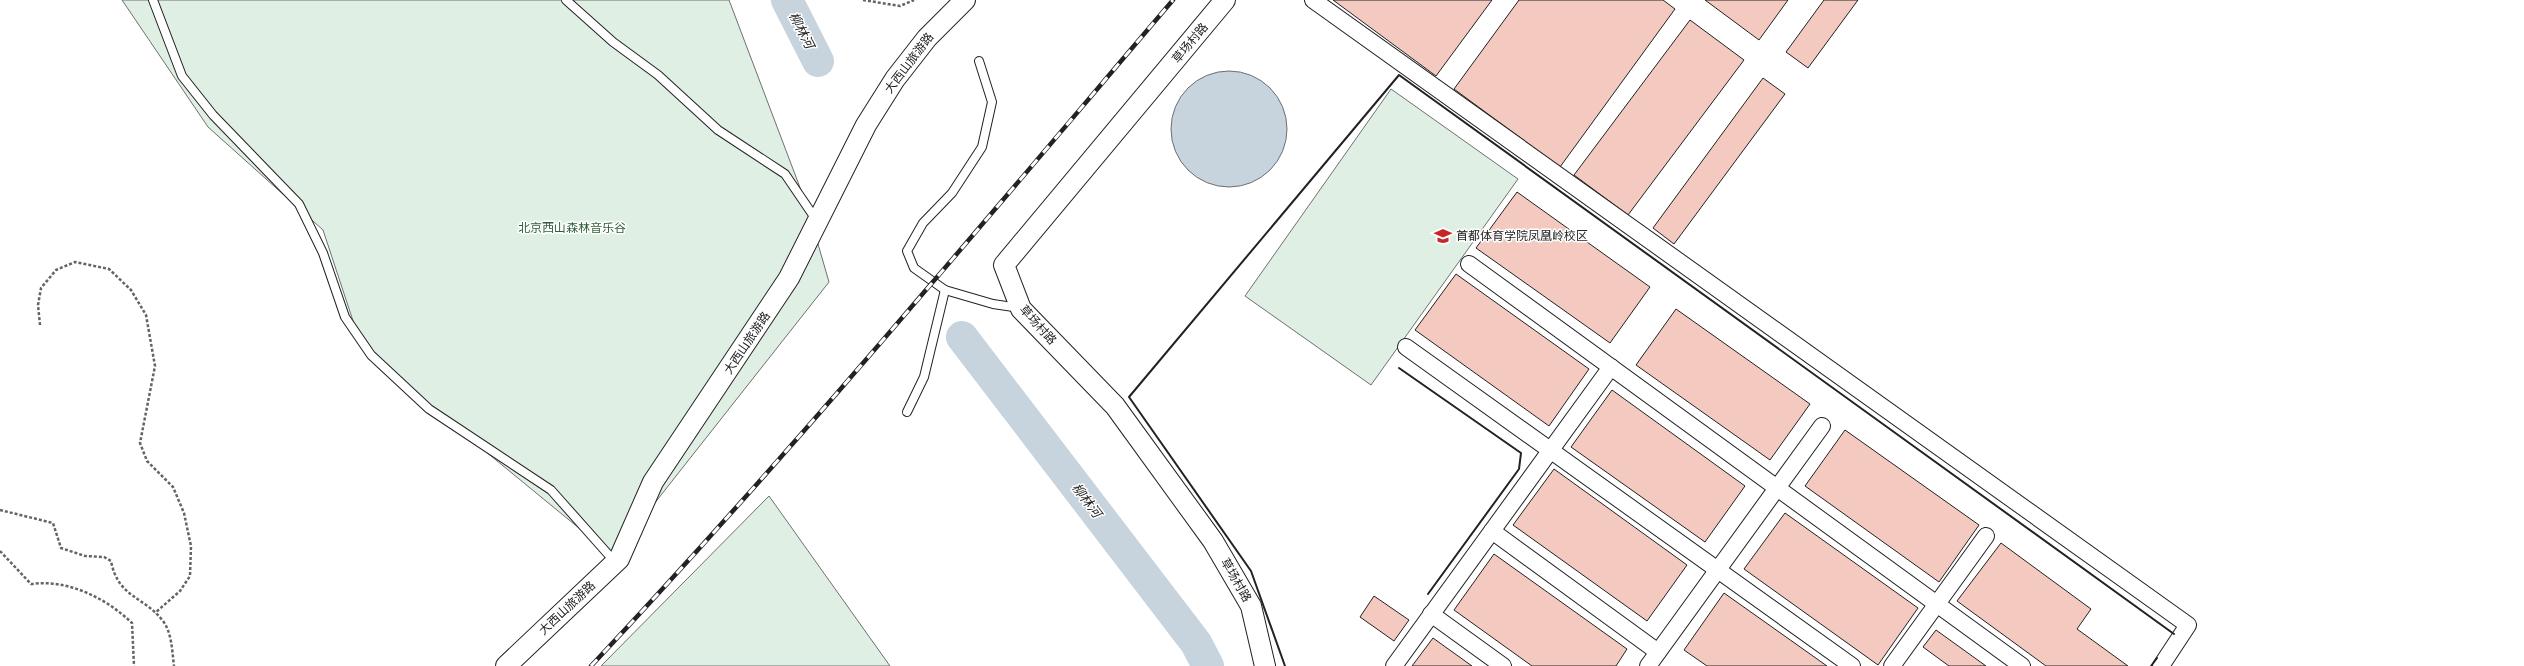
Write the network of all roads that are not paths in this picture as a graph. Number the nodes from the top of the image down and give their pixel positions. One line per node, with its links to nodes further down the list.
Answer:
1 (153, 0): 19 (lane)
2 (566, 0): 7 (lane)
3 (965, 0): 7 (street, 大西山旅游路)
4 (1226, 0): 10 (street, 草场村路)
5 (1313, 0): 32 (street)
6 (979, 61): 9 (lane)
7 (817, 222): 19 (street, 大西山旅游路)
8 (1469, 264): 12 (street)
9 (944, 290): 10 (lane); 13 (lane)
10 (1021, 309): 25 (street, 草场村路)
11 (1406, 347): 15 (street)
12 (1610, 366): 15 (street); 16 (street)
13 (907, 412)
14 (1822, 426): 16 (street)
15 (1550, 450): 17 (street); 20 (street)
16 (1777, 488): 20 (street); 21 (street)
17 (1492, 531): 22 (street); 23 (street)
18 (1986, 536): 21 (street)
19 (616, 562): 24 (street, 大西山旅游路)
20 (1718, 570): 23 (street); 29 (street)
21 (1937, 604): 30 (street); 31 (street)
22 (1431, 614): 26 (street); 27 (street)
23 (1658, 652): 28 (street)
24 (506, 666)
25 (1265, 666)
26 (1394, 666)
27 (1503, 666)
28 (1648, 666)
29 (1852, 666)
30 (1892, 666)
31 (2022, 666)
32 (2161, 666)

